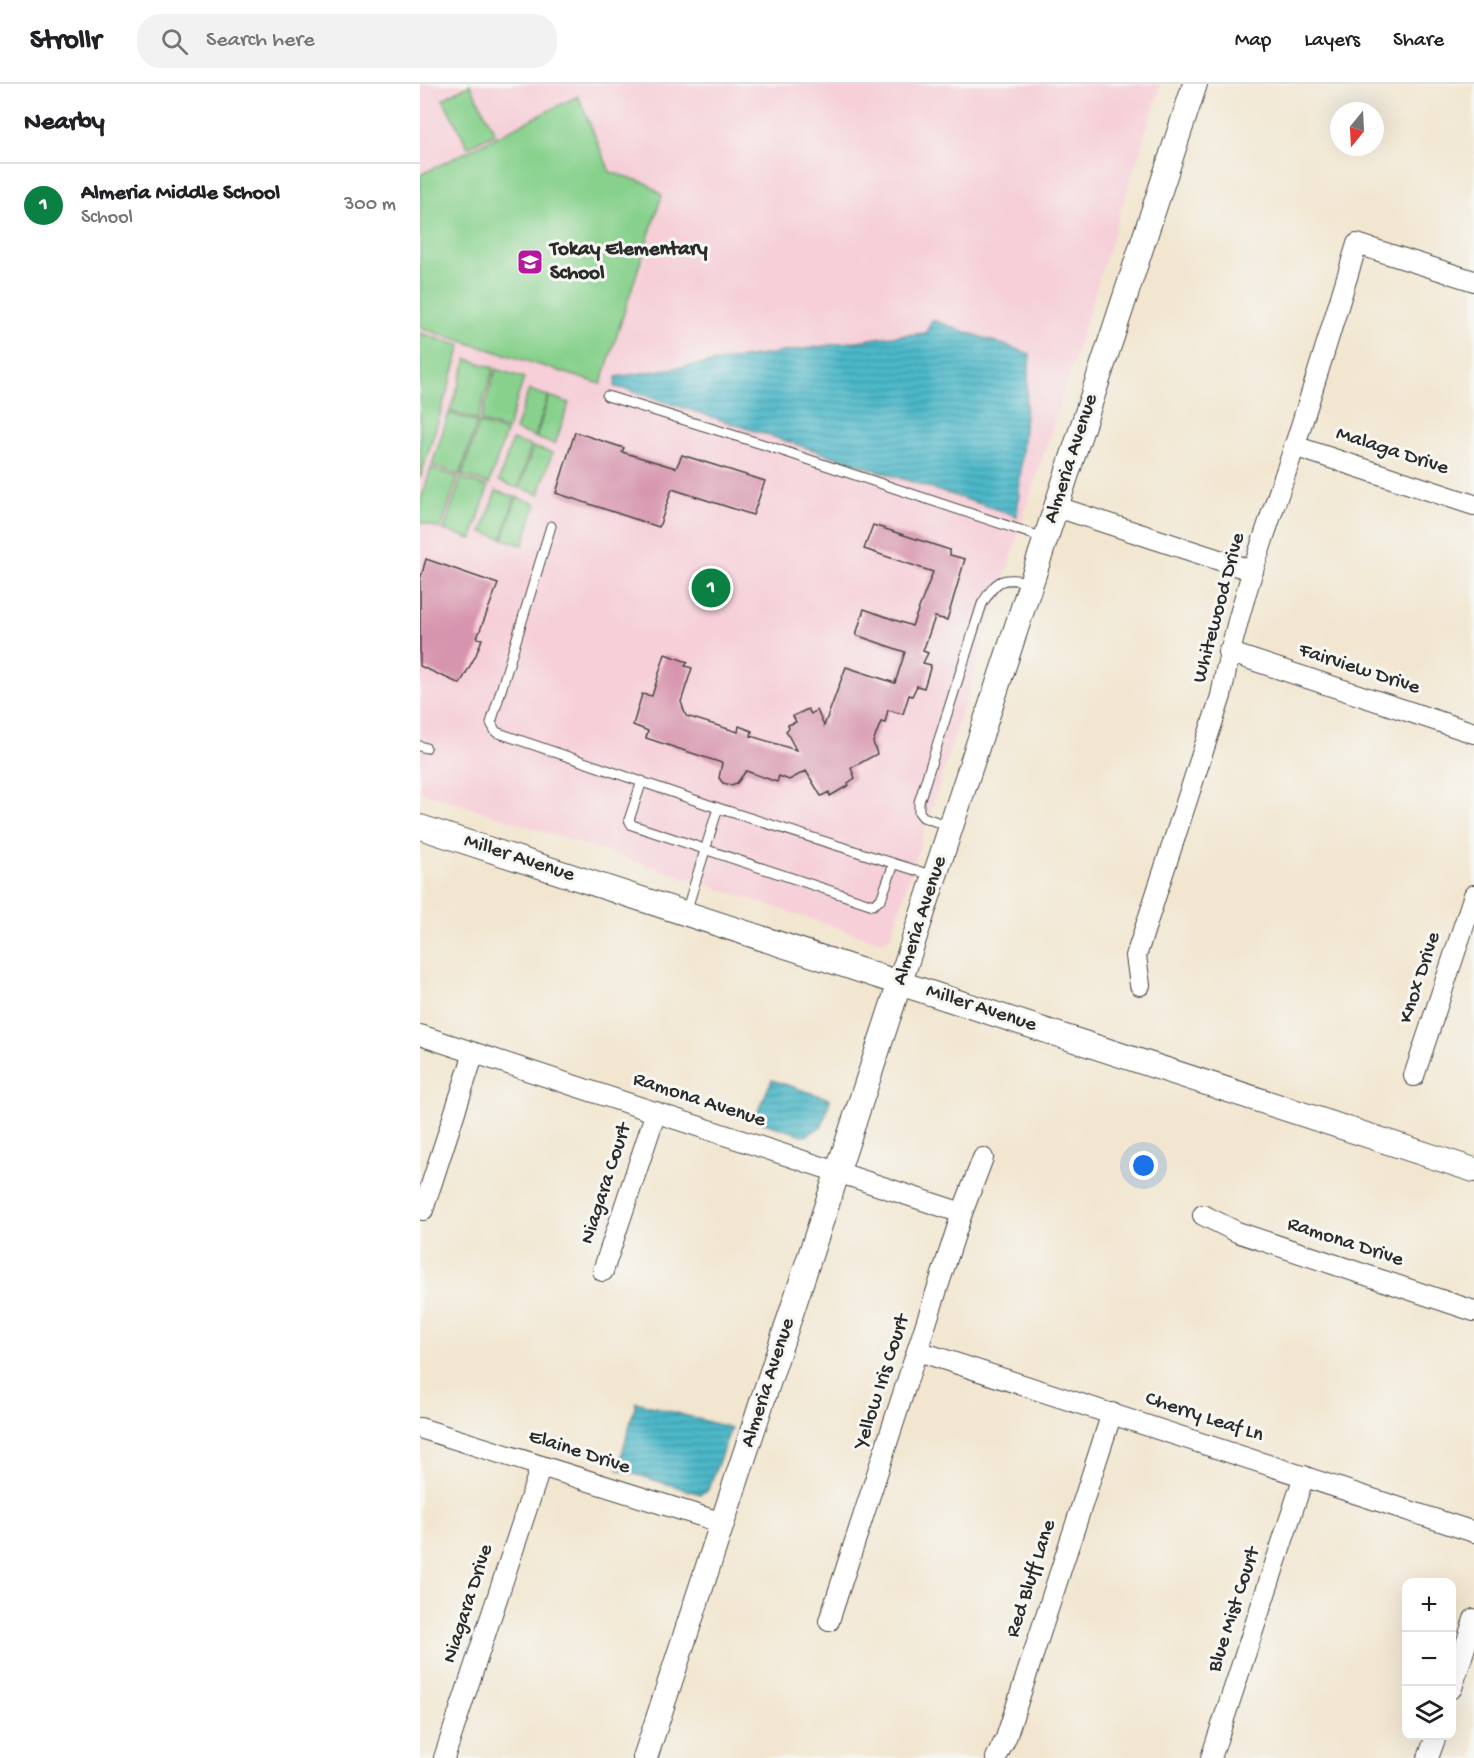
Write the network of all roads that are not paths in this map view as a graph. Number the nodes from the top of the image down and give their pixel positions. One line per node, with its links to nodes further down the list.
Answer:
1 (1194, 84): 6 (street, Almeria Avenue)
2 (1474, 280): 4 (street, Whitewood Drive)
3 (607, 396): 8 (lane)
4 (1294, 446): 5 (street, Malaga Drive); 9 (street, Whitewood Drive)
5 (1474, 505)
6 (1057, 507): 8 (street, Almeria Avenue); 9 (street)
7 (551, 526): 13 (lane)
8 (1046, 538): 10 (street, Almeria Avenue)
9 (1253, 572): 11 (street, Whitewood Drive)
10 (1031, 582): 16 (street, Almeria Avenue); 16 (lane)
11 (1228, 652): 12 (street, Fairview Drive); 23 (street, Whitewood Drive)
12 (1474, 733)
13 (642, 781): 14 (lane); 17 (lane)
14 (718, 808): 17 (lane); 18 (lane)
15 (420, 827): 21 (street, Miller Avenue)
16 (952, 827): 19 (street, Almeria Avenue)
17 (705, 849): 18 (lane); 21 (lane)
18 (894, 864): 19 (lane)
19 (934, 876): 22 (street, Almeria Avenue)
20 (1474, 895): 26 (street, Knox Drive)
21 (686, 914): 22 (street, Miller Avenue)
22 (901, 983): 29 (street, Miller Avenue); 30 (street, Almeria Avenue)
23 (1140, 984)
24 (420, 1035): 25 (street, Ramona Avenue)
25 (474, 1053): 27 (street, Ramona Avenue); 31 (street)
26 (1414, 1076)
27 (656, 1112): 30 (street, Ramona Avenue); 34 (street, Niagara Court)
28 (983, 1158): 32 (street, Yellow Iris Court)
29 (1474, 1170)
30 (838, 1171): 32 (street, Ramona Avenue); 41 (street, Almeria Avenue)
31 (423, 1210)
32 (962, 1213): 36 (street, Yellow Iris Court)
33 (1203, 1215): 35 (street, Ramona Drive)
34 (603, 1271)
35 (1474, 1311)
36 (918, 1351): 37 (street, Cherry Leaf Ln); 44 (street, Yellow Iris Court)
37 (1112, 1413): 40 (street, Cherry Leaf Ln); 49 (street, Red Bluff Lane)
38 (420, 1428): 39 (street, Elaine Drive)
39 (540, 1466): 41 (street, Elaine Drive); 47 (street, Niagara Drive)
40 (1304, 1476): 42 (street, Cherry Leaf Ln); 50 (street, Blue Mist Court)
41 (723, 1523): 48 (street, Almeria Avenue)
42 (1474, 1532)
43 (1474, 1619): 45 (street)
44 (830, 1621)
45 (1453, 1686)
46 (1435, 1740): 51 (street)
47 (444, 1758)
48 (645, 1758)
49 (996, 1758)
50 (1212, 1758)
51 (1428, 1758)

